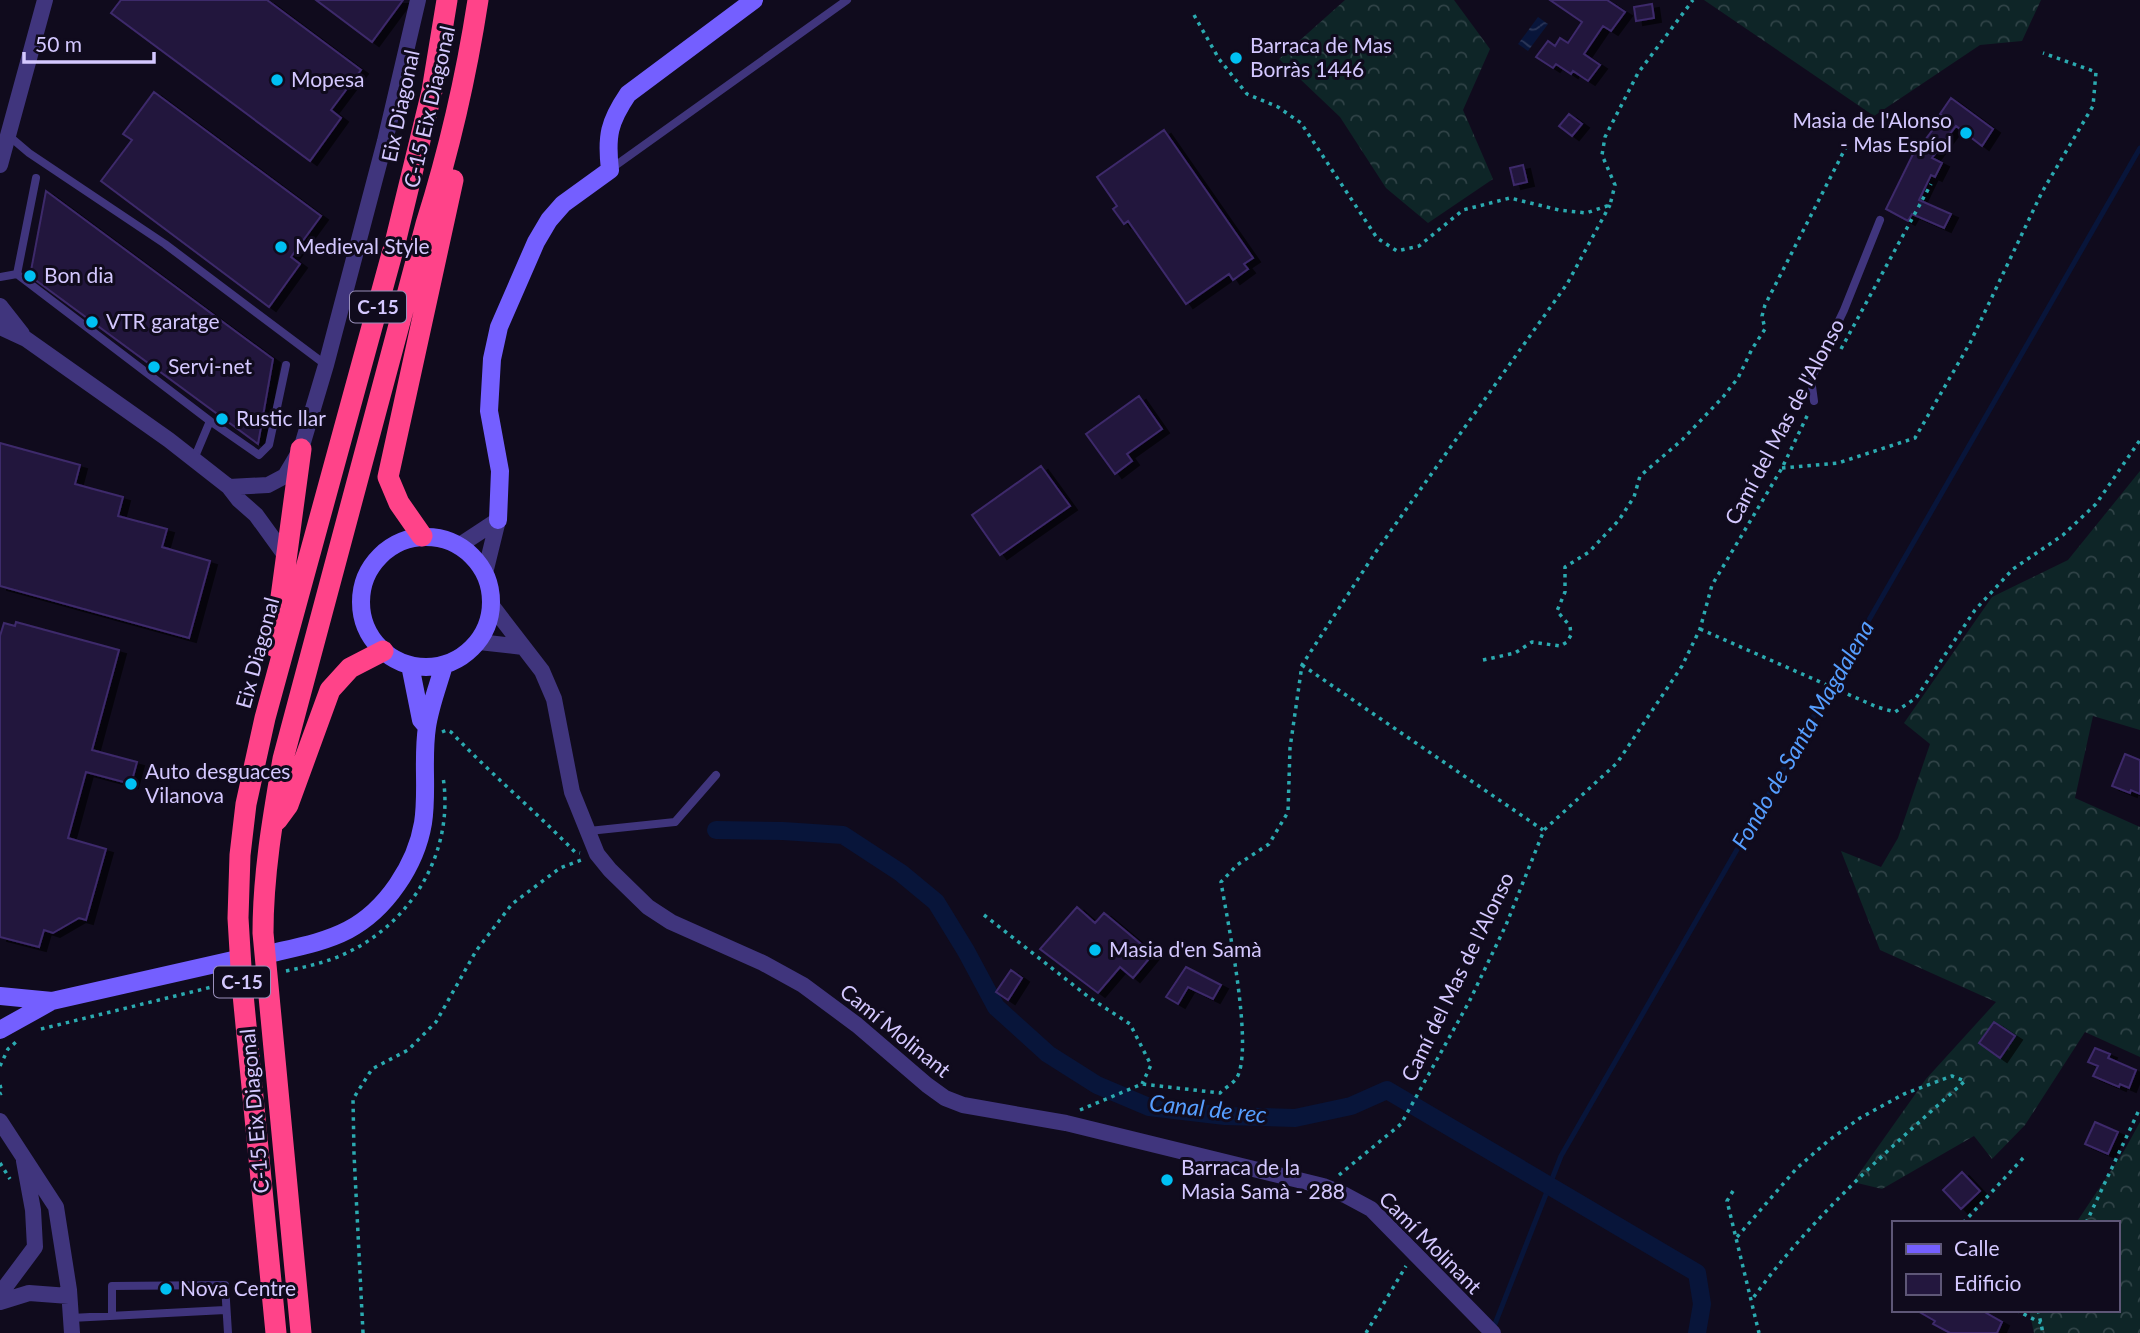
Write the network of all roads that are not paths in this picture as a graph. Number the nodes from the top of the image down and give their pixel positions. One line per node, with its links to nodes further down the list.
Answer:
1 (45, 0): 7 (street)
2 (418, 0): 19 (street)
3 (447, 0): 34 (highway, Eix Diagonal / C-15)
4 (478, 0): 8 (highway, C-15 Eix Diagonal / C-15)
5 (754, 0): 10 (street)
6 (847, 0): 10 (lane)
7 (9, 136): 9 (street); 19 (lane)
8 (449, 151): 26 (highway, C-15); 39 (highway, C-15 Eix Diagonal / C-15)
9 (0, 165)
10 (610, 170): 25 (street)
11 (36, 178): 13 (lane)
12 (1880, 220): 20 (lane)
13 (17, 274): 14 (lane); 21 (lane)
14 (0, 277)
15 (0, 306): 17 (street)
16 (0, 327): 17 (street)
17 (26, 339): 23 (street)
18 (286, 365): 21 (lane)
19 (326, 365): 22 (street)
20 (1814, 401)
21 (210, 421): 23 (lane)
22 (301, 449): 24 (street); 28 (highway)
23 (194, 459): 24 (street)
24 (229, 487): 28 (street)
25 (498, 520): 27 (street); 29 (street)
26 (422, 536): 27 (street); 33 (street)
27 (460, 545): 29 (street)
28 (285, 555): 34 (highway)
29 (485, 573): 30 (street)
30 (492, 606): 31 (street); 32 (street, Camí Molinant)
31 (478, 642): 32 (street); 36 (street)
32 (523, 647): 40 (street, Camí Molinant)
33 (383, 651): 35 (street); 39 (highway)
34 (281, 661): 55 (highway, Eix Diagonal / C-15)
35 (410, 665): 36 (street); 37 (street)
36 (444, 665): 37 (street)
37 (433, 734): 41 (street)
38 (716, 775): 40 (lane)
39 (271, 827): 56 (highway, C-15 Eix Diagonal / C-15)
40 (589, 831): 57 (street, Camí Molinant)
41 (272, 954)
42 (233, 960): 44 (street)
43 (0, 996): 44 (street)
44 (52, 1001): 45 (street)
45 (0, 1030)
46 (0, 1121): 47 (street)
47 (22, 1152): 48 (street); 49 (street)
48 (0, 1294)
49 (69, 1296): 50 (street); 53 (street)
50 (0, 1302)
51 (225, 1310): 52 (lane); 52 (lane); 54 (lane)
52 (112, 1315): 53 (lane)
53 (72, 1325)
54 (228, 1333)
55 (276, 1333)
56 (301, 1333)
57 (1493, 1333)

